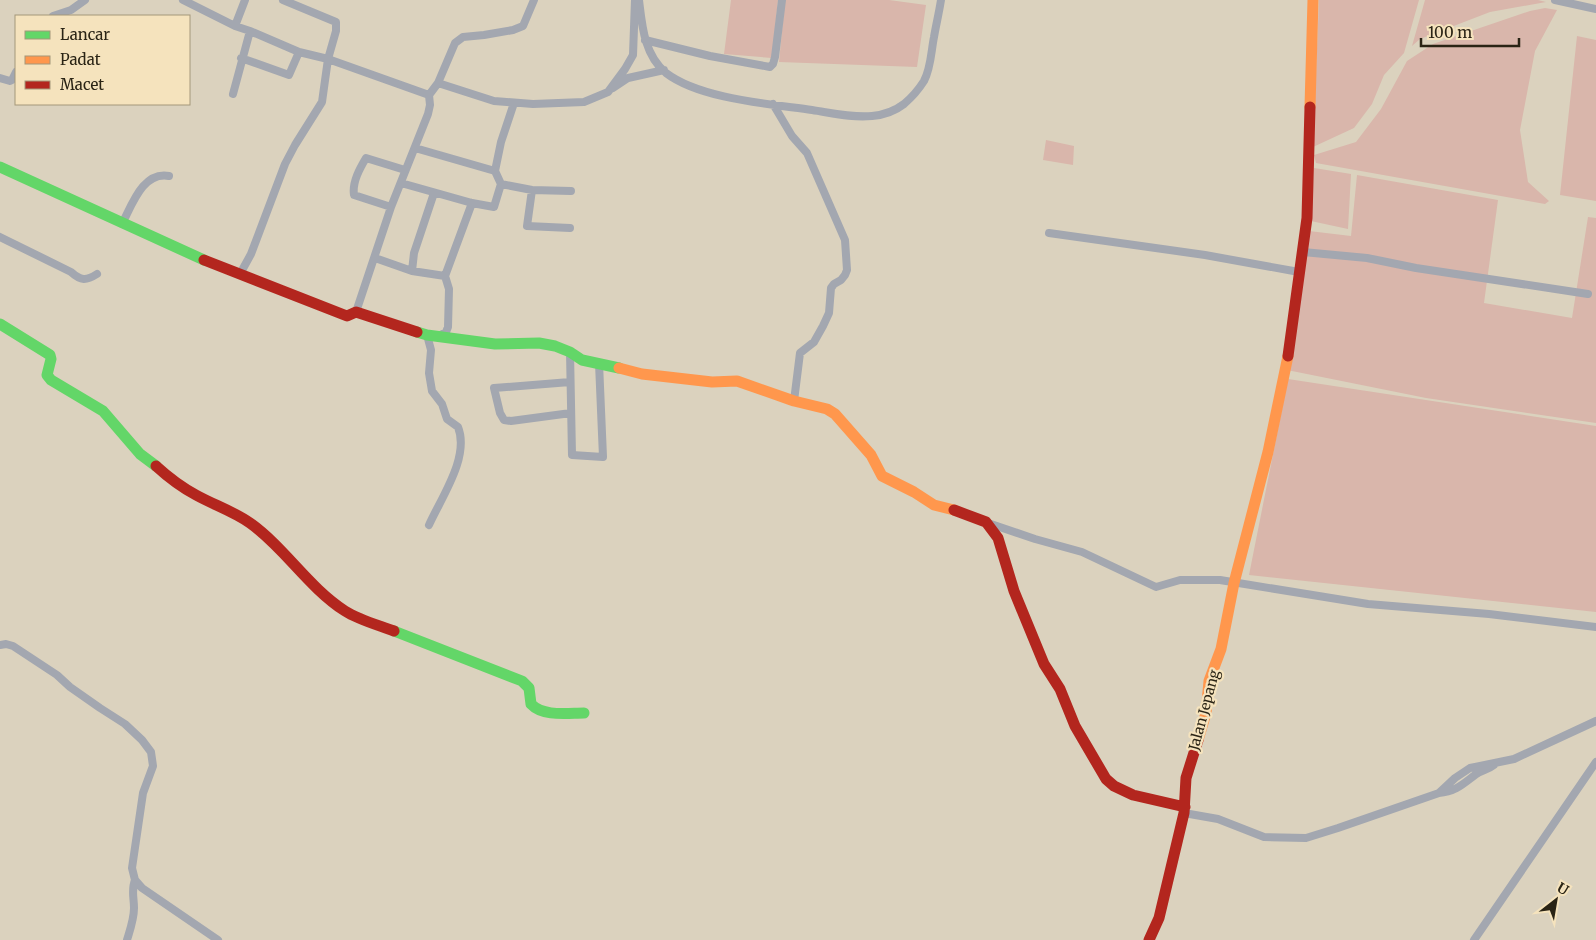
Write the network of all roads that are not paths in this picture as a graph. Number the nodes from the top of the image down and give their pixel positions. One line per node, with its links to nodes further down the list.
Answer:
1 (85, 0): 12 (street)
2 (183, 0): 13 (street)
3 (245, 0): 13 (street)
4 (283, 0): 18 (street)
5 (534, 0): 22 (street)
6 (637, 0): 15 (street); 23 (street)
7 (782, 0): 15 (street)
8 (941, 0): 27 (street)
9 (1312, 0): 44 (street, Jalan Jepang)
10 (1555, 0): 11 (street)
11 (1596, 9)
12 (56, 15)
13 (234, 26): 14 (street)
14 (250, 31): 16 (street); 17 (street)
15 (645, 40): 19 (street)
16 (299, 52): 17 (street); 18 (street)
17 (241, 58): 24 (street)
18 (328, 59): 25 (street); 49 (street)
19 (664, 70): 23 (street); 27 (street)
20 (15, 74): 21 (street)
21 (0, 78)
22 (438, 84): 25 (street); 26 (street)
23 (608, 92): 26 (street)
24 (233, 94)
25 (429, 95): 28 (street)
26 (514, 103): 31 (street)
27 (773, 104): 58 (street)
28 (415, 148): 30 (street); 31 (street)
29 (0, 167): 40 (street)
30 (406, 170): 33 (street); 39 (street)
31 (495, 170): 34 (street)
32 (169, 176): 40 (street)
33 (400, 183): 37 (street); 39 (street)
34 (501, 184): 35 (street); 38 (street)
35 (532, 190): 36 (street); 41 (street)
36 (571, 192)
37 (434, 193): 38 (street); 46 (street)
38 (472, 203): 50 (street)
39 (391, 207): 45 (street)
40 (122, 224): 49 (street)
41 (570, 228)
42 (1049, 233): 47 (street)
43 (0, 237): 48 (street)
44 (1303, 252): 47 (street, Jalan Jepang); 51 (street)
45 (375, 258): 46 (street); 52 (street)
46 (412, 271): 50 (street)
47 (1299, 272): 62 (street, Jalan Jepang)
48 (97, 274)
49 (240, 274): 52 (street)
50 (445, 276): 54 (street)
51 (1588, 294)
52 (356, 312): 54 (street)
53 (0, 324): 65 (street)
54 (433, 335): 55 (street); 61 (street)
55 (570, 352): 56 (street); 57 (street)
56 (599, 363): 58 (street); 59 (street)
57 (570, 382): 59 (street); 59 (street)
58 (794, 401): 60 (street)
59 (571, 413)
60 (986, 522): 62 (street); 68 (street)
61 (429, 525)
62 (1234, 583): 63 (street); 68 (street, Jalan Jepang)
63 (1596, 627)
64 (0, 645): 69 (street)
65 (584, 713)
66 (1596, 721): 68 (street)
67 (1596, 762): 73 (street)
68 (1184, 805): 72 (street, Jalan Jepang)
69 (135, 880): 70 (street); 71 (street)
70 (127, 940)
71 (218, 940)
72 (1149, 940)
73 (1474, 940)

